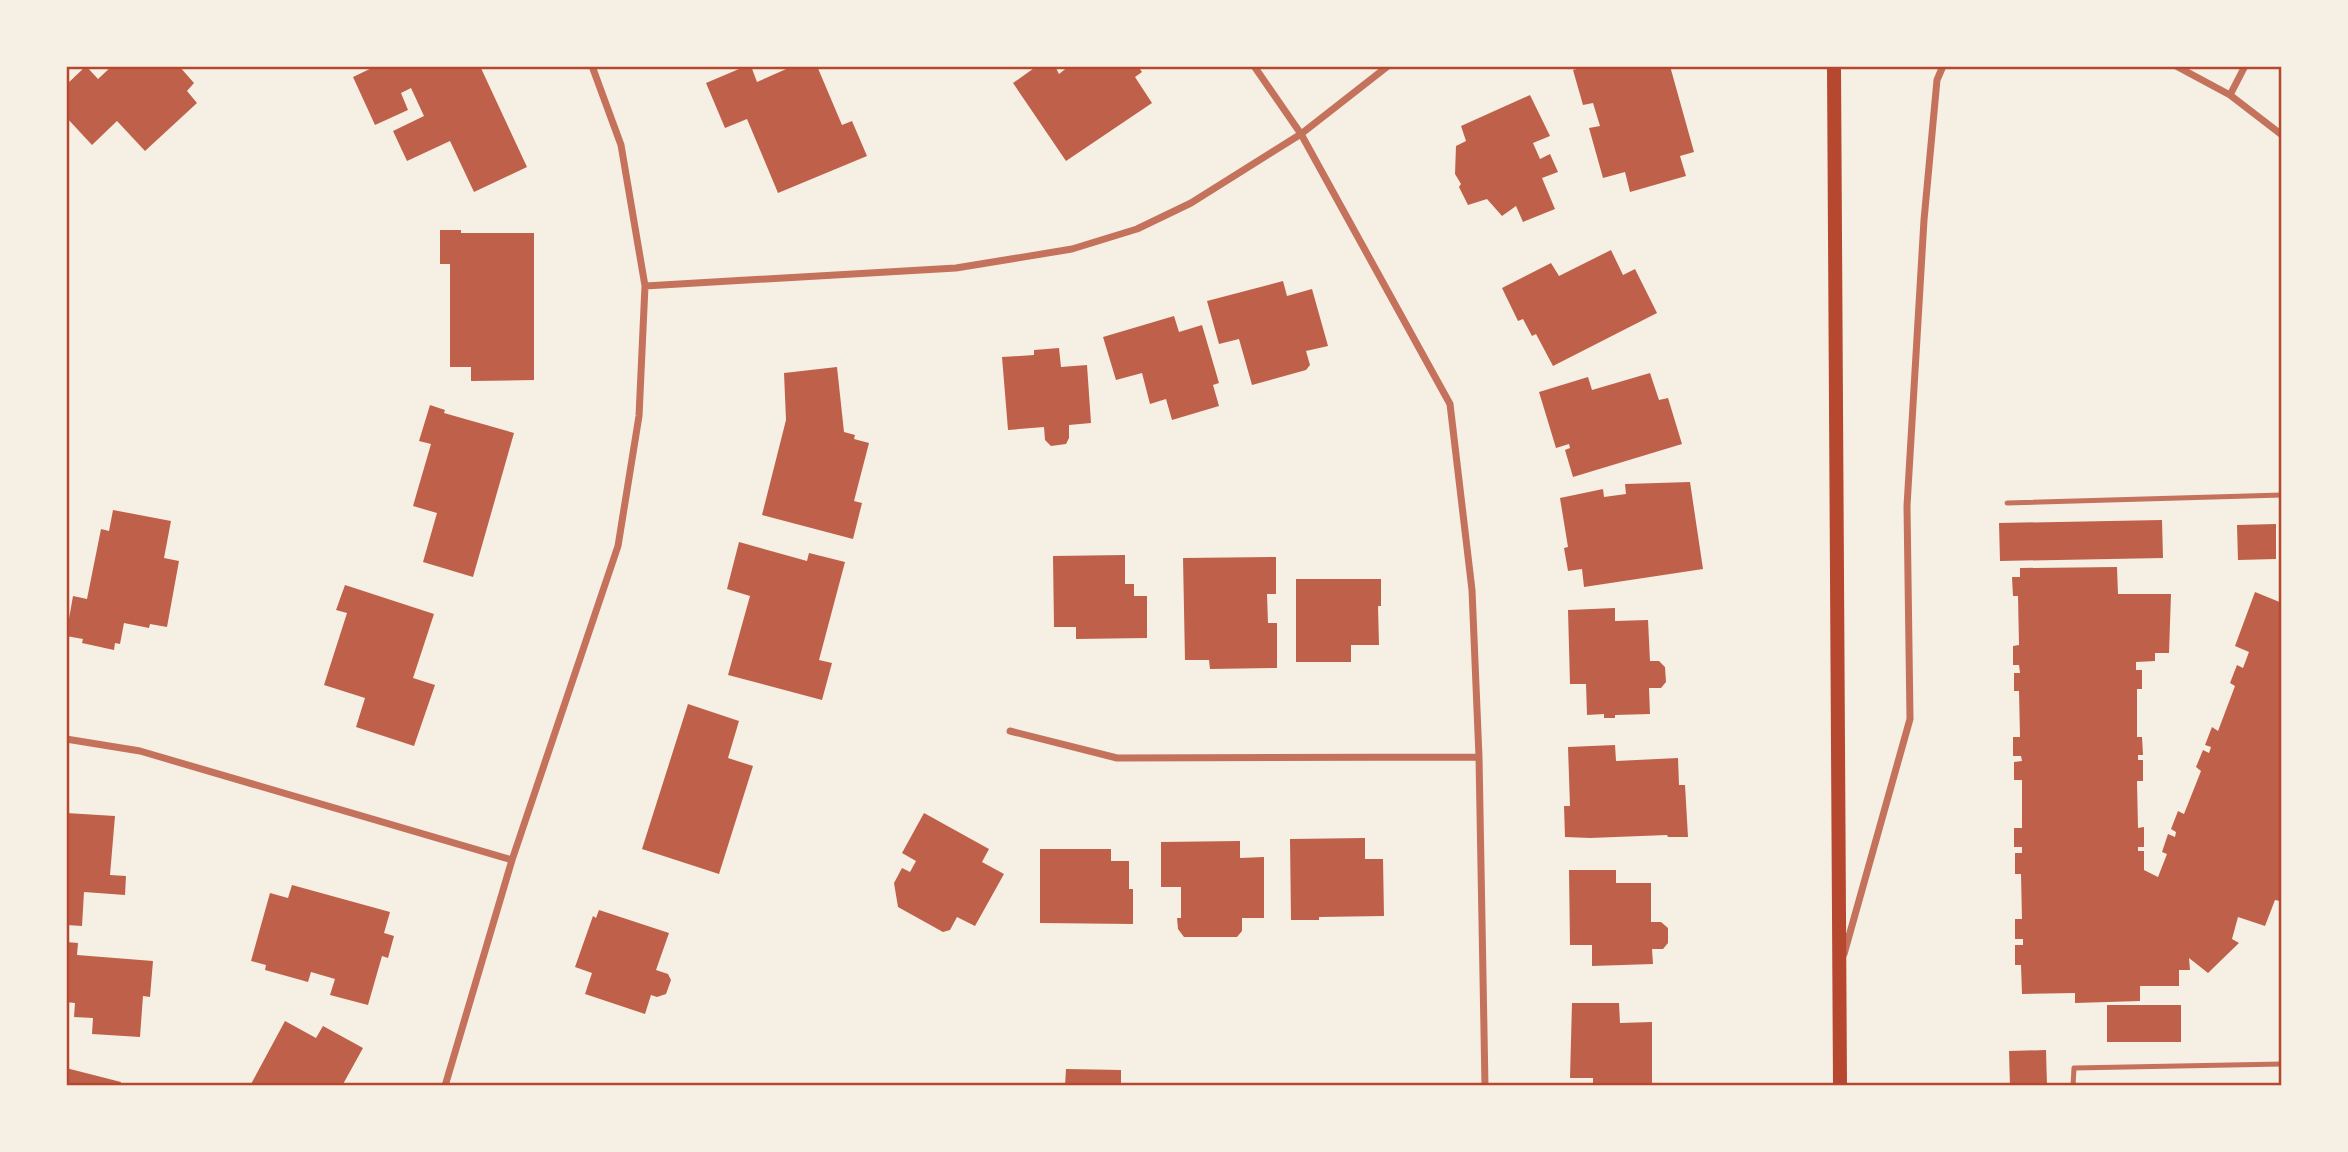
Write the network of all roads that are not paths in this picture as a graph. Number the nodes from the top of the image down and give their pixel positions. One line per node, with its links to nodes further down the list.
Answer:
1 (592, 66): 11 (street)
2 (1254, 66): 9 (street)
3 (1388, 66): 9 (street)
4 (1834, 66): 18 (main road)
5 (1943, 66): 18 (street)
6 (2176, 66): 8 (street)
7 (2245, 66): 8 (street)
8 (2230, 94): 10 (street)
9 (1301, 134): 11 (street); 16 (street)
10 (2281, 135)
11 (645, 286): 17 (street)
12 (2281, 495): 13 (lane)
13 (2007, 503)
14 (1010, 731): 16 (street)
15 (66, 739): 17 (street)
16 (1479, 757): 21 (street)
17 (512, 860): 20 (street)
18 (1839, 972): 22 (main road)
19 (2281, 1064): 23 (lane)
20 (445, 1086)
21 (1485, 1086)
22 (1840, 1086)
23 (2073, 1086)

